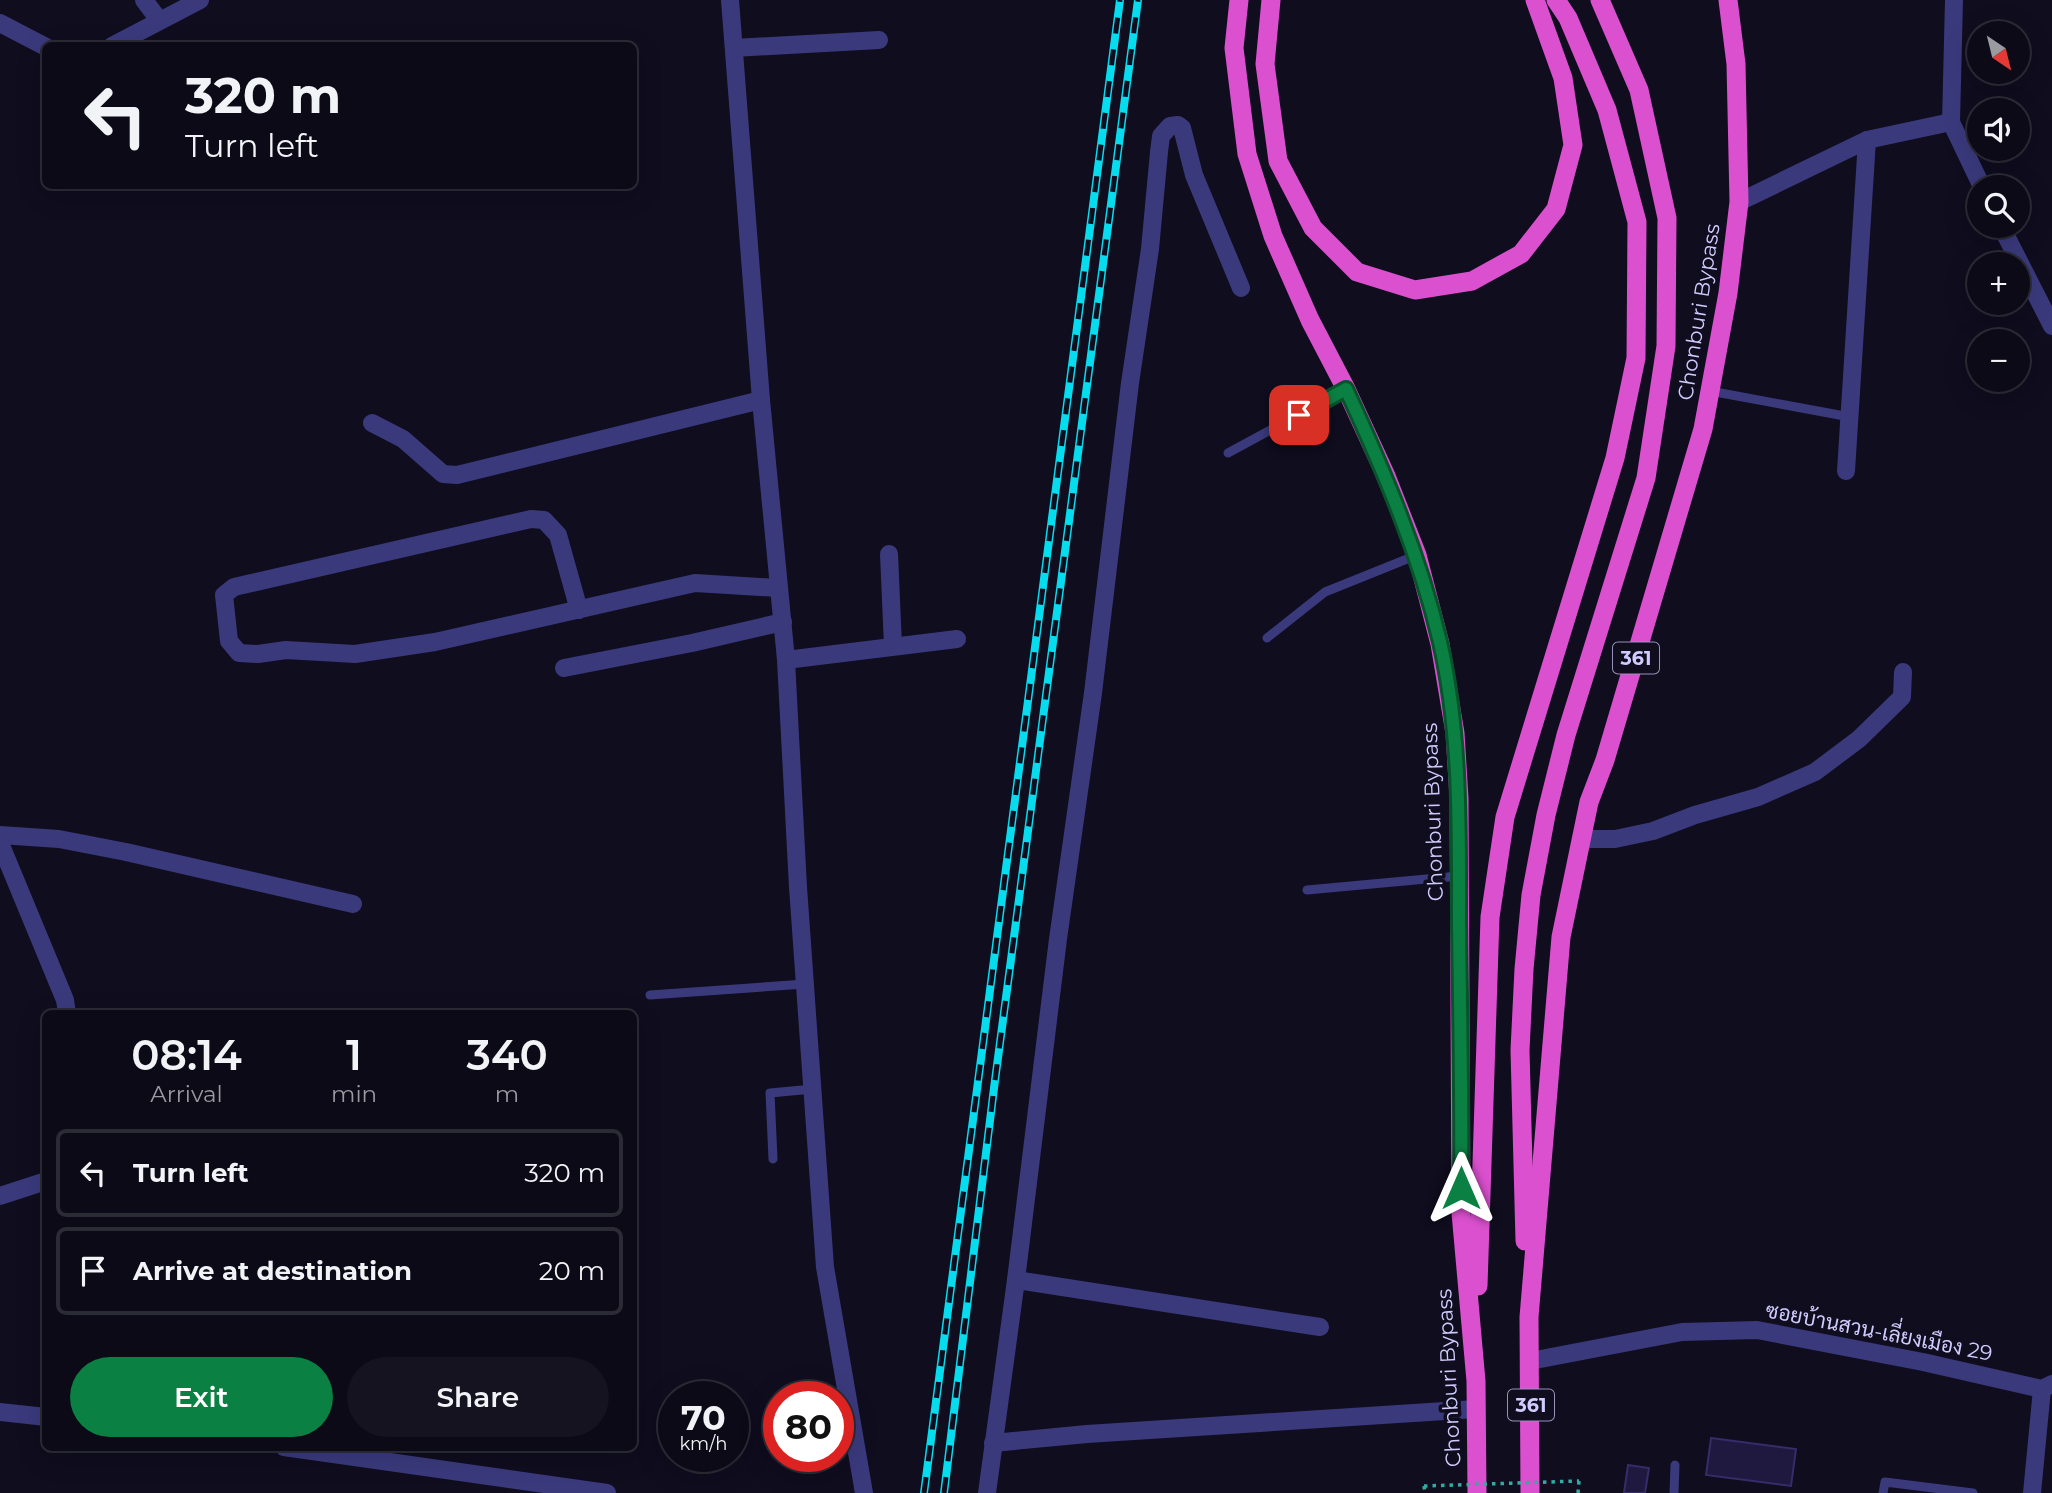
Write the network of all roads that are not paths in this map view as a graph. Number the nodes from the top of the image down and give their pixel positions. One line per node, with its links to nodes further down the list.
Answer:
1 (144, 0): 11 (street)
2 (200, 0): 11 (street)
3 (730, 0): 16 (street)
4 (1239, 0): 24 (highway, Chonburi Bypass)
5 (1271, 0): 6 (highway)
6 (1535, 0)
7 (1556, 0): 59 (highway)
8 (1600, 0): 56 (highway)
9 (1728, 0): 20 (highway, Chonburi Bypass / 361)
10 (1954, 0): 17 (street)
11 (159, 20): 14 (street)
12 (0, 23): 15 (street)
13 (879, 40): 16 (street)
14 (119, 42)
15 (42, 45)
16 (734, 48): 26 (street)
17 (1951, 122): 18 (street); 19 (street)
18 (1867, 140): 20 (street); 27 (street)
19 (1976, 175)
20 (1739, 202): 25 (highway, Chonburi Bypass / 361)
21 (2007, 238): 23 (street)
22 (1241, 288): 55 (street)
23 (2052, 326)
24 (1346, 389): 29 (lane); 32 (highway, Chonburi Bypass)
25 (1710, 391): 27 (lane); 43 (highway, Chonburi Bypass / 361)
26 (761, 400): 28 (street); 33 (street)
27 (1850, 416): 30 (street)
28 (372, 423)
29 (1228, 453)
30 (1846, 471)
31 (889, 554): 38 (street)
32 (1417, 555): 36 (lane); 45 (highway, Chonburi Bypass)
33 (778, 588): 34 (street); 35 (street)
34 (579, 610): 34 (street)
35 (783, 622): 39 (street); 40 (street)
36 (1267, 638)
37 (957, 639): 38 (street)
38 (893, 646): 39 (street)
39 (786, 660): 48 (street)
40 (564, 667)
41 (1903, 672): 43 (street)
42 (0, 835): 47 (street)
43 (1581, 839): 56 (highway, Chonburi Bypass / 361)
44 (0, 843): 50 (street)
45 (1459, 876): 46 (lane); 59 (highway, Chonburi Bypass)
46 (1307, 890)
47 (354, 904)
48 (805, 984): 49 (lane); 51 (street)
49 (650, 995)
50 (67, 1010)
51 (813, 1089): 52 (lane); 69 (street)
52 (773, 1159)
53 (42, 1182): 54 (street)
54 (0, 1196)
55 (1016, 1280): 57 (street); 64 (street)
56 (1530, 1317): 58 (highway, Chonburi Bypass / 361)
57 (1320, 1327)
58 (1530, 1362): 60 (street, ซอยบ้านสวน-เลี่ยงเมือง 29); 72 (highway, Chonburi Bypass / 361)
59 (1476, 1381): 61 (highway, Chonburi Bypass)
60 (2047, 1386): 76 (street)
61 (1476, 1409): 64 (street); 71 (highway, Chonburi Bypass)
62 (0, 1412): 63 (street)
63 (42, 1417)
64 (993, 1443): 70 (street)
65 (311, 1451): 67 (street)
66 (1675, 1465): 73 (lane)
67 (509, 1486): 68 (street)
68 (607, 1493)
69 (864, 1493)
70 (987, 1493)
71 (1477, 1493)
72 (1530, 1493)
73 (1674, 1493)
74 (1883, 1493): 75 (lane)
75 (1973, 1493)
76 (2032, 1493)

